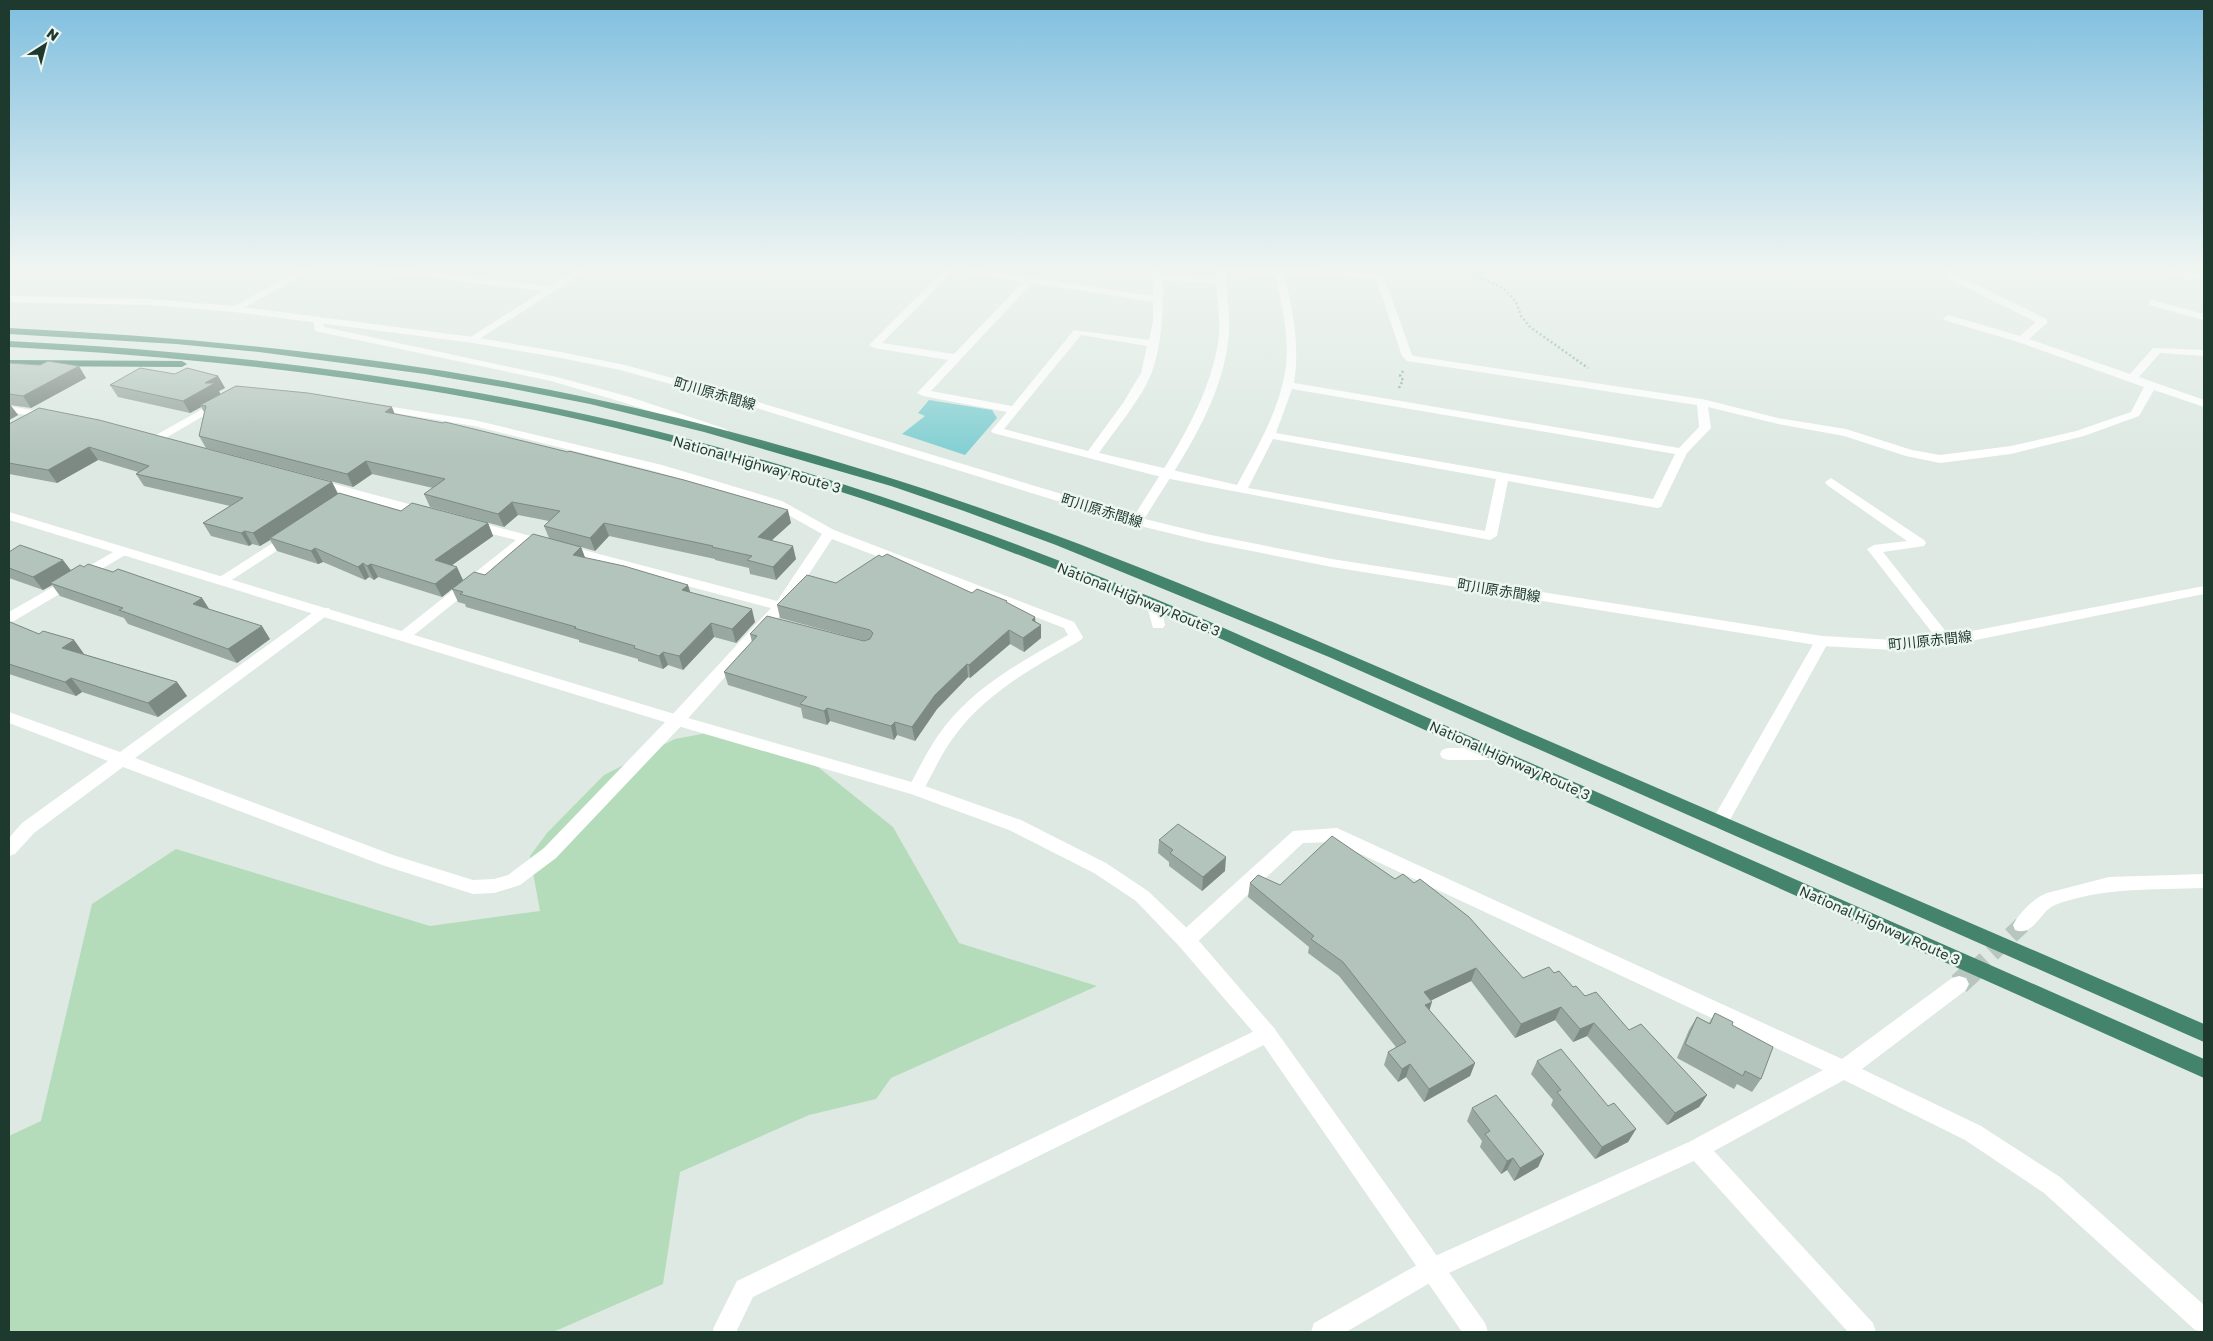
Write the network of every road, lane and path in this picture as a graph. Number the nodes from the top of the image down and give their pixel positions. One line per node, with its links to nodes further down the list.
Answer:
1 (321, 330): 37 (street)
2 (396, 330): 14 (street, 町川原赤間線)
3 (489, 330): 14 (street)
4 (889, 330): 19 (street)
5 (983, 330): 19 (street)
6 (1157, 330): 17 (street)
7 (1223, 330): 40 (street)
8 (1290, 330): 24 (street)
9 (1398, 330): 20 (street)
10 (1534, 330): 26 (path)
11 (1987, 330): 15 (street)
12 (2034, 330): 15 (street)
13 (9, 331): 37 (highway, National Highway Route 3)
14 (473, 340): 50 (street, 町川原赤間線)
15 (2022, 340): 23 (street)
16 (9, 344): 22 (highway, National Highway Route 3)
17 (1154, 344): 33 (street); 39 (street)
18 (2204, 353): 23 (street)
19 (956, 358): 33 (street)
20 (1412, 358): 26 (street); 28 (path)
21 (9, 363): 22 (highway)
22 (291, 367): 57 (highway, National Highway Route 3)
23 (2132, 378): 25 (street)
24 (1288, 385): 28 (street); 35 (street)
25 (2151, 385): 29 (street); 30 (street)
26 (1602, 388): 29 (street)
27 (234, 395): 36 (street)
28 (1388, 402): 38 (street)
29 (1702, 402): 38 (street)
30 (2204, 404)
31 (365, 406): 52 (street)
32 (9, 410): 34 (street)
33 (1015, 410): 39 (street)
34 (59, 418)
35 (1268, 435): 41 (street); 44 (street)
36 (172, 445)
37 (763, 445): 73 (highway, National Highway Route 3)
38 (1682, 452): 41 (street)
39 (1092, 454): 40 (street)
40 (1165, 474): 44 (street); 50 (street)
41 (1503, 477): 44 (street)
42 (306, 481): 45 (street)
43 (1831, 482): 66 (street)
44 (1241, 490)
45 (354, 494): 46 (street); 48 (street)
46 (337, 504)
47 (9, 516): 54 (street)
48 (440, 516)
49 (459, 521): 53 (street)
50 (1137, 521): 65 (street, 町川原赤間線)
51 (304, 526): 55 (street)
52 (829, 533): 58 (street); 72 (street)
53 (526, 539): 58 (street); 64 (street)
54 (122, 551): 55 (street); 60 (street)
55 (222, 580): 59 (street)
56 (2204, 590): 66 (street, 町川原赤間線)
57 (1152, 603): 62 (street); 70 (highway, National Highway Route 3)
58 (781, 606): 61 (street)
59 (324, 612): 64 (street); 71 (street)
60 (9, 618)
61 (767, 621): 63 (street); 68 (street)
62 (1158, 625)
63 (785, 626)
64 (404, 636): 68 (street)
65 (1822, 641): 66 (street, 町川原赤間線); 73 (street)
66 (1946, 641)
67 (9, 717): 71 (street)
68 (678, 720): 71 (street); 72 (street)
69 (1448, 754): 70 (street)
70 (1496, 754): 81 (highway, National Highway Route 3)
71 (122, 759): 74 (street)
72 (916, 789): 77 (street)
73 (1720, 822): 79 (highway, National Highway Route 3)
74 (9, 849)
75 (2204, 881): 76 (street)
76 (2022, 925)
77 (1186, 940): 80 (street); 82 (street)
78 (1959, 984): 82 (street)
79 (2204, 1033)
80 (1266, 1034): 84 (street); 86 (street)
81 (2204, 1069)
82 (1844, 1070): 83 (street); 85 (street)
83 (1697, 1149): 84 (street); 89 (street)
84 (1432, 1268): 87 (street); 88 (street)
85 (2204, 1321)
86 (726, 1332)
87 (1323, 1332)
88 (1476, 1332)
89 (1864, 1332)

